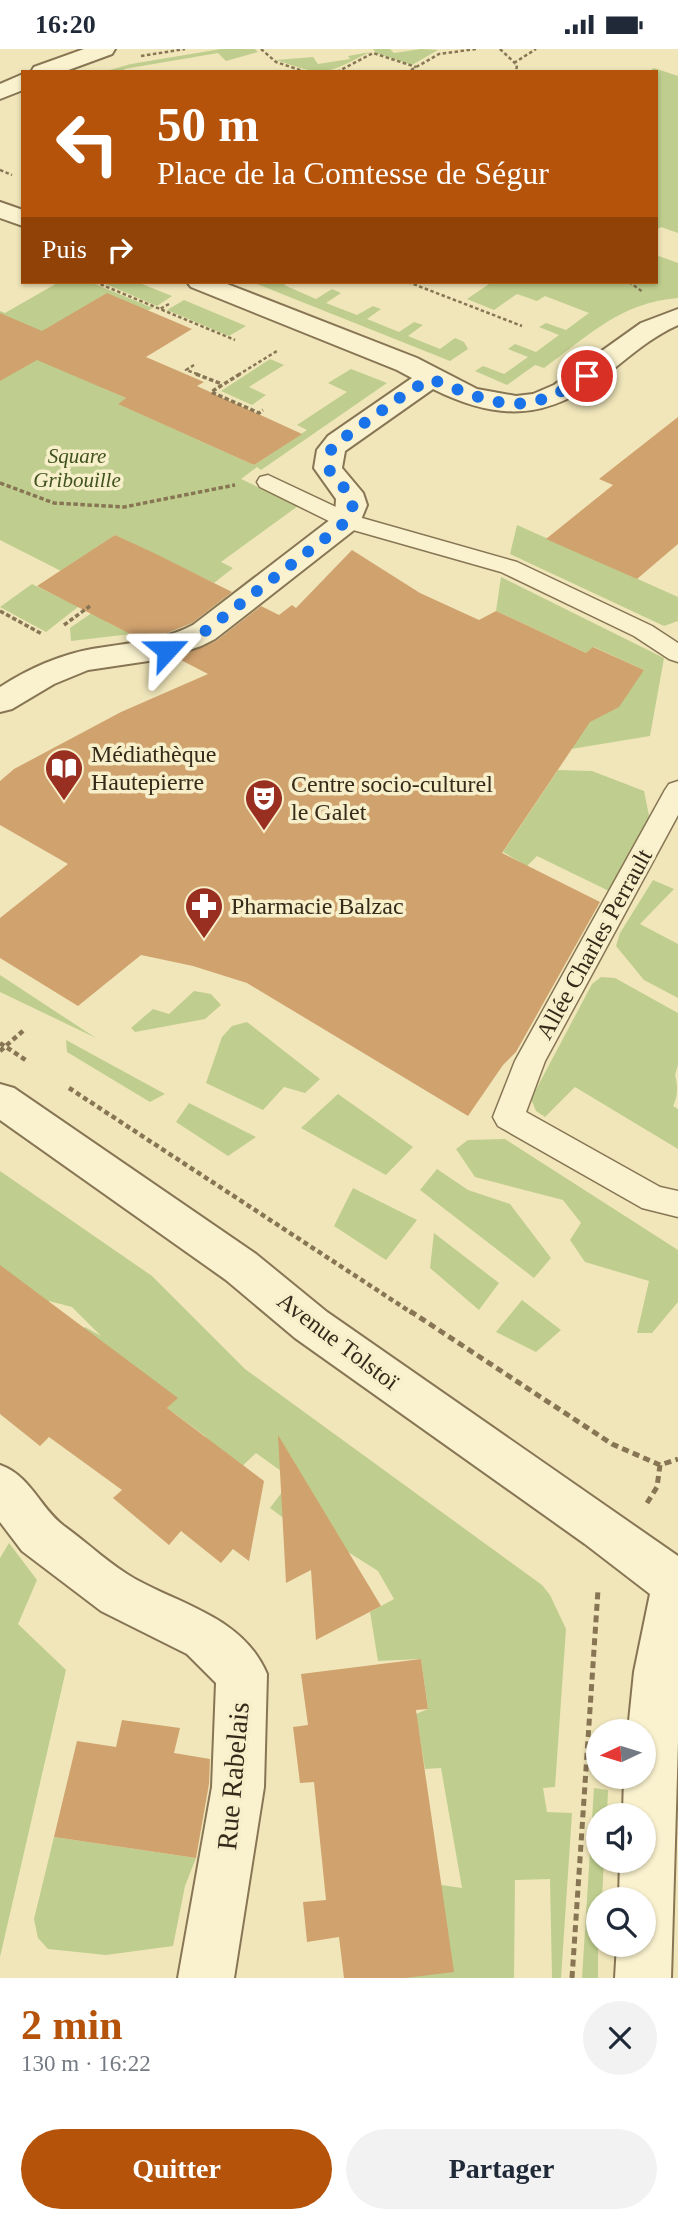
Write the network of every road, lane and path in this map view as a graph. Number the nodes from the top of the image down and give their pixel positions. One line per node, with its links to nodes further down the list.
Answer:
1 (104, 49): 9 (street)
2 (261, 49): 10 (path)
3 (476, 49): 8 (path)
4 (500, 49): 7 (path)
5 (536, 49): 7 (path)
6 (371, 51): 8 (path); 11 (path)
7 (514, 63): 13 (path)
8 (416, 67): 12 (path)
9 (47, 70)
10 (300, 70)
11 (340, 70)
12 (411, 70)
13 (516, 70)
14 (21, 82): 15 (street)
15 (0, 92)
16 (0, 209): 17 (street)
17 (21, 218)
18 (99, 284): 21 (path)
19 (205, 284): 26 (street)
20 (413, 284): 23 (path)
21 (160, 309)
22 (678, 317): 26 (street)
23 (522, 326)
24 (281, 348): 27 (path)
25 (194, 365): 27 (path)
26 (431, 379): 31 (street)
27 (223, 384): 28 (path)
28 (263, 410)
29 (268, 482): 30 (path); 31 (street)
30 (0, 483)
31 (344, 524): 34 (street); 35 (street)
32 (0, 611): 33 (path)
33 (47, 636)
34 (678, 654)
35 (0, 702)
36 (678, 790): 42 (street, Allée Charles Perrault)
37 (24, 1030): 38 (path)
38 (2, 1046): 39 (path)
39 (28, 1062)
40 (64, 1084): 43 (path)
41 (0, 1099): 46 (street, Avenue Tolstoï)
42 (678, 1205)
43 (678, 1459)
44 (0, 1486): 49 (street, Rue Rabelais)
45 (600, 1580): 47 (path)
46 (677, 1584): 51 (street)
47 (588, 1719)
48 (586, 1745): 50 (path)
49 (205, 1978)
50 (572, 1978)
51 (643, 1978)

